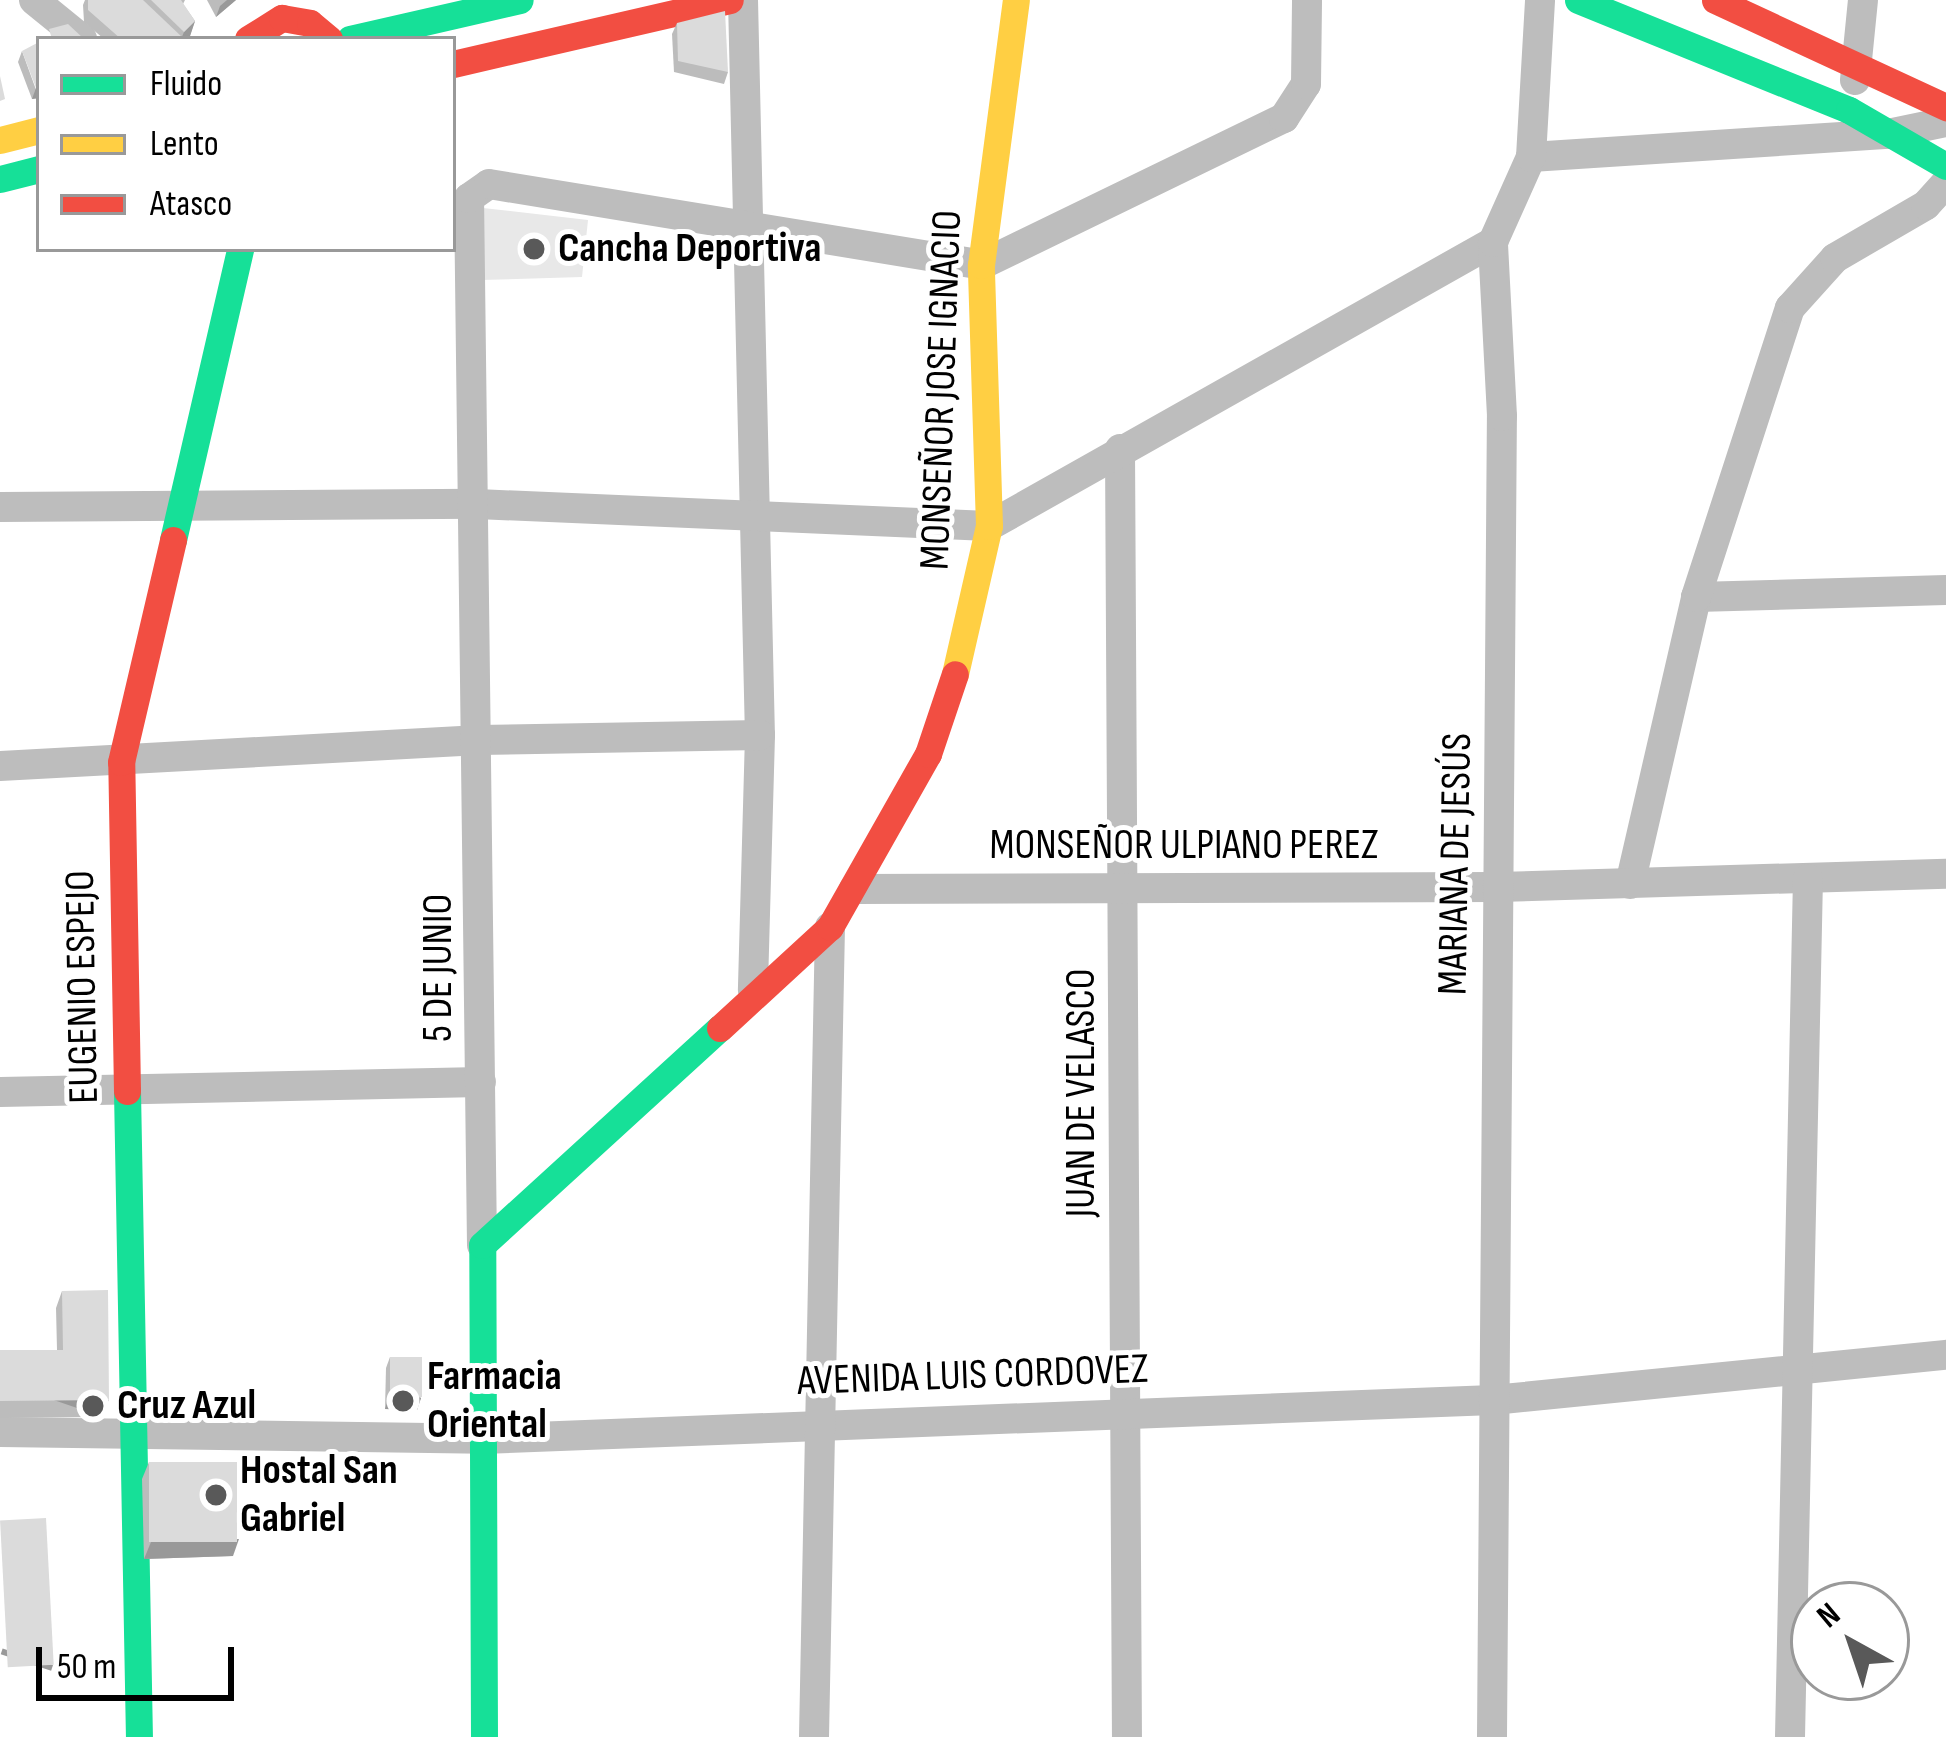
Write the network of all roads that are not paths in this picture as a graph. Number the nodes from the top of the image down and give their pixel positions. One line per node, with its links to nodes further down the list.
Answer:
1 (34, 0): 13 (street)
2 (260, 0): 16 (street)
3 (269, 0): 15 (street)
4 (520, 0): 14 (street)
5 (730, 0): 18 (street)
6 (743, 0): 30 (street)
7 (1016, 0): 33 (street, MONSEÑOR JOSE IGNACIO)
8 (1307, 0): 33 (street)
9 (1540, 0): 25 (street, MARIANA DE JESÚS)
10 (1578, 0): 20 (street)
11 (1715, 0): 17 (street)
12 (1863, 0): 17 (street)
13 (75, 22)
14 (333, 29): 15 (street)
15 (252, 35)
16 (228, 36)
17 (1859, 60): 19 (street); 20 (street)
18 (456, 63)
19 (1946, 107)
20 (1849, 110): 23 (street)
21 (1946, 122): 23 (street)
22 (36, 131): 24 (street)
23 (1888, 134): 25 (street); 26 (street)
24 (0, 140)
25 (1531, 157): 31 (street, MARIANA DE JESÚS)
26 (1946, 166)
27 (36, 170): 28 (street)
28 (0, 179)
29 (1946, 183): 41 (street)
30 (752, 223): 33 (street); 36 (street, 5 DE JUNIO); 38 (street)
31 (1493, 242): 34 (street); 49 (street, MARIANA DE JESÚS)
32 (239, 252): 35 (street, EUGENIO ESPEJO)
33 (981, 265): 39 (street, MONSEÑOR JOSE IGNACIO)
34 (1120, 449): 39 (street); 50 (street, JUAN DE VELASCO)
35 (176, 502): 36 (street); 37 (street); 44 (street, EUGENIO ESPEJO)
36 (477, 504): 38 (street); 43 (street, 5 DE JUNIO)
37 (0, 507)
38 (755, 516): 39 (street); 42 (street)
39 (989, 526): 51 (street, MONSEÑOR JOSE IGNACIO)
40 (1946, 590): 41 (street)
41 (1696, 597): 48 (street)
42 (760, 735): 43 (street); 53 (street)
43 (479, 740): 44 (street); 54 (street, 5 DE JUNIO)
44 (121, 762): 45 (street); 55 (street, EUGENIO ESPEJO)
45 (0, 766)
46 (1946, 874): 47 (street, MONSEÑOR ULPIANO PEREZ)
47 (1808, 879): 48 (street, MONSEÑOR ULPIANO PEREZ); 59 (street)
48 (1630, 884): 49 (street, MONSEÑOR ULPIANO PEREZ)
49 (1498, 886): 50 (street, MONSEÑOR ULPIANO PEREZ); 60 (street, MARIANA DE JESÚS)
50 (1123, 888): 51 (street, MONSEÑOR ULPIANO PEREZ); 61 (street, JUAN DE VELASCO)
51 (854, 889): 52 (street, MONSEÑOR JOSE IGNACIO)
52 (830, 927): 53 (street, MONSEÑOR JOSE IGNACIO); 62 (street)
53 (753, 990): 57 (street, MONSEÑOR JOSE IGNACIO)
54 (481, 1082): 55 (street); 57 (street, 5 DE JUNIO)
55 (127, 1088): 56 (street); 64 (street, EUGENIO ESPEJO)
56 (0, 1092)
57 (482, 1245): 65 (street, 5 DE JUNIO)
58 (1946, 1355): 59 (street, AVENIDA LUIS CORDOVEZ)
59 (1798, 1369): 60 (street, AVENIDA LUIS CORDOVEZ); 71 (street)
60 (1493, 1400): 61 (street, AVENIDA LUIS CORDOVEZ); 70 (street, MARIANA DE JESÚS)
61 (1126, 1413): 62 (street, AVENIDA LUIS CORDOVEZ); 69 (street, JUAN DE VELASCO)
62 (814, 1424): 65 (street, AVENIDA LUIS CORDOVEZ); 68 (street)
63 (0, 1432): 64 (street, AVENIDA LUIS CORDOVEZ)
64 (134, 1434): 65 (street, AVENIDA LUIS CORDOVEZ); 66 (street, EUGENIO ESPEJO)
65 (482, 1438): 67 (street, 5 DE JUNIO)
66 (139, 1737)
67 (484, 1737)
68 (814, 1737)
69 (1127, 1737)
70 (1492, 1737)
71 (1790, 1737)

